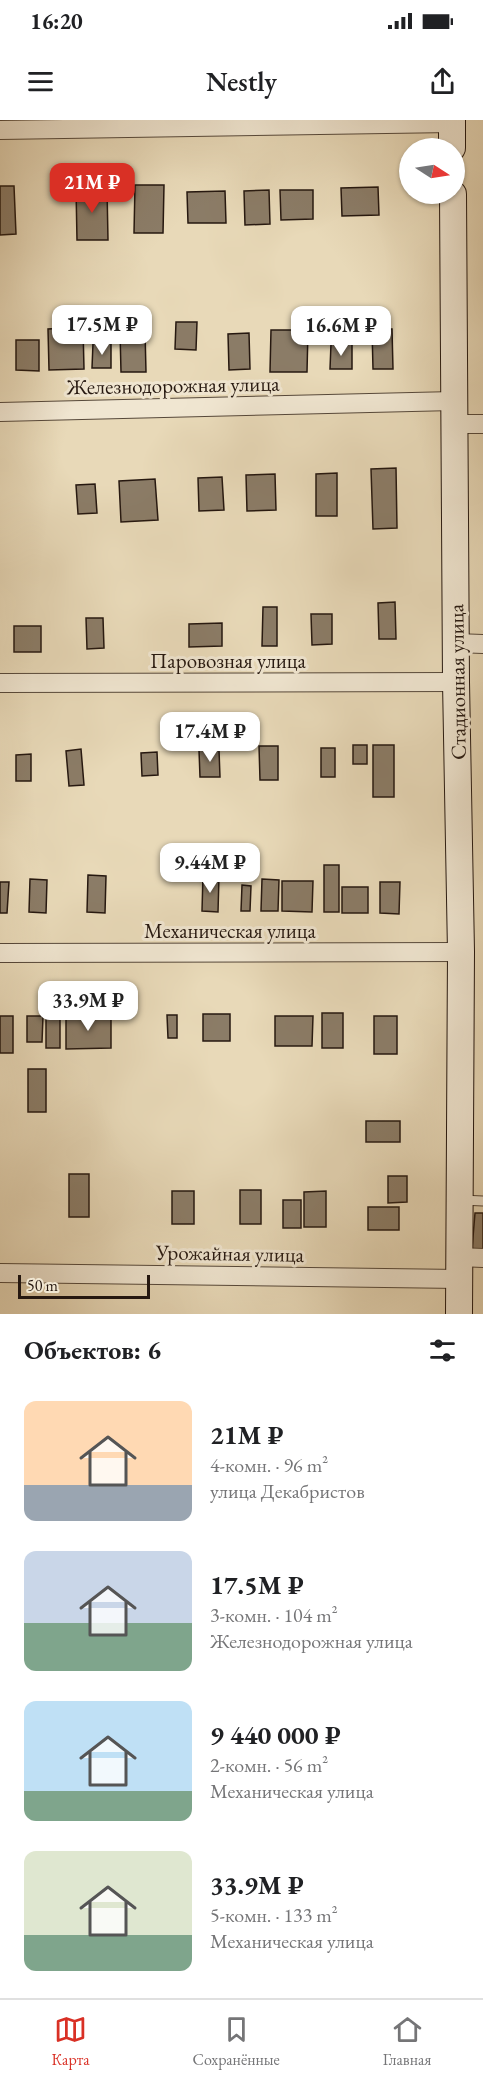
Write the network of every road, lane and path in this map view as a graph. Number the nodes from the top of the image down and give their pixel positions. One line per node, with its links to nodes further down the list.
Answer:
1 (452, 122): 2 (street); 3 (street)
2 (0, 130)
3 (452, 138)
4 (453, 204): 6 (street, Стадионная улица)
5 (0, 412): 6 (street, Железнодорожная улица)
6 (454, 412): 7 (street, Железнодорожная улица); 8 (street, Стадионная улица)
7 (483, 424)
8 (456, 643): 9 (street); 10 (street, Стадионная улица)
9 (483, 644)
10 (456, 682): 11 (street, Паровозная улица); 12 (street, Стадионная улица)
11 (0, 683)
12 (461, 952): 13 (street, Механическая улица); 14 (street, Стадионная улица)
13 (0, 953)
14 (471, 1200): 15 (street, Стадионная улица)
15 (467, 1264): 16 (street, Урожайная улица); 17 (street, Стадионная улица)
16 (0, 1273)
17 (459, 1314)

